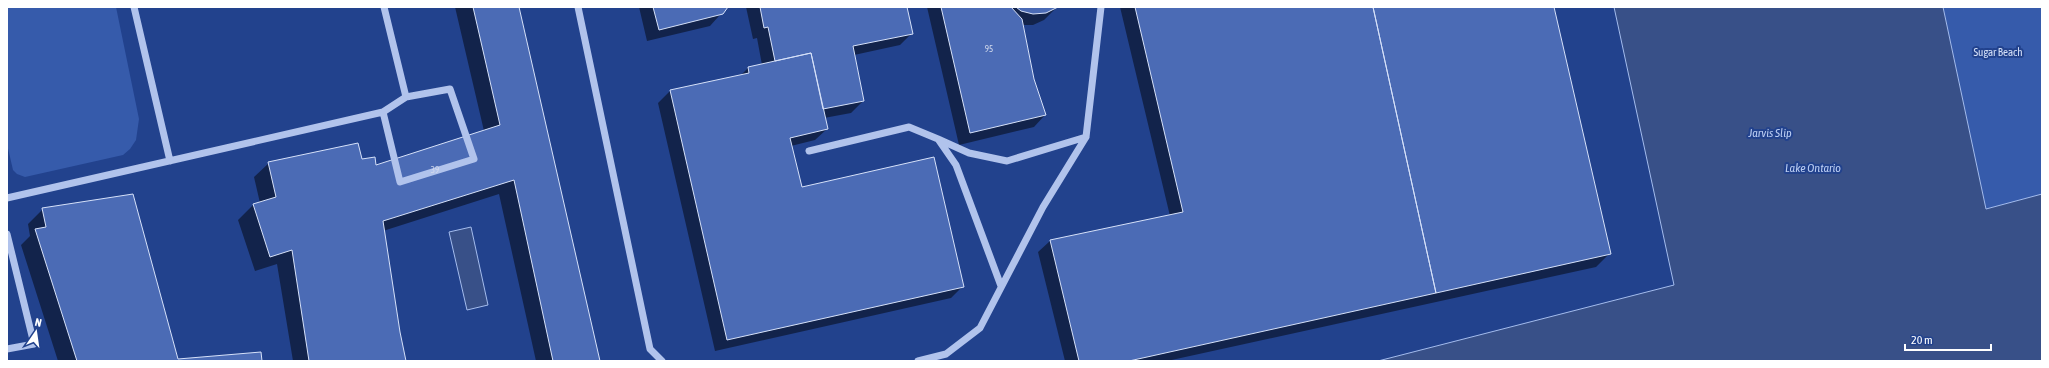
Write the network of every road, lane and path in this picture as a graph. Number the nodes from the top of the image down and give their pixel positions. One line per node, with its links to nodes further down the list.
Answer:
1 (134, 7): 10 (lane)
2 (384, 7): 5 (lane)
3 (578, 7): 15 (lane)
4 (1101, 7): 7 (lane)
5 (406, 97): 6 (lane); 6 (lane)
6 (383, 112): 10 (lane)
7 (1086, 137): 8 (lane); 13 (lane)
8 (938, 139): 9 (lane); 13 (lane)
9 (809, 151)
10 (170, 161): 11 (lane)
11 (7, 198)
12 (7, 234): 14 (lane)
13 (1002, 286): 16 (lane)
14 (7, 349)
15 (662, 361)
16 (918, 361)

